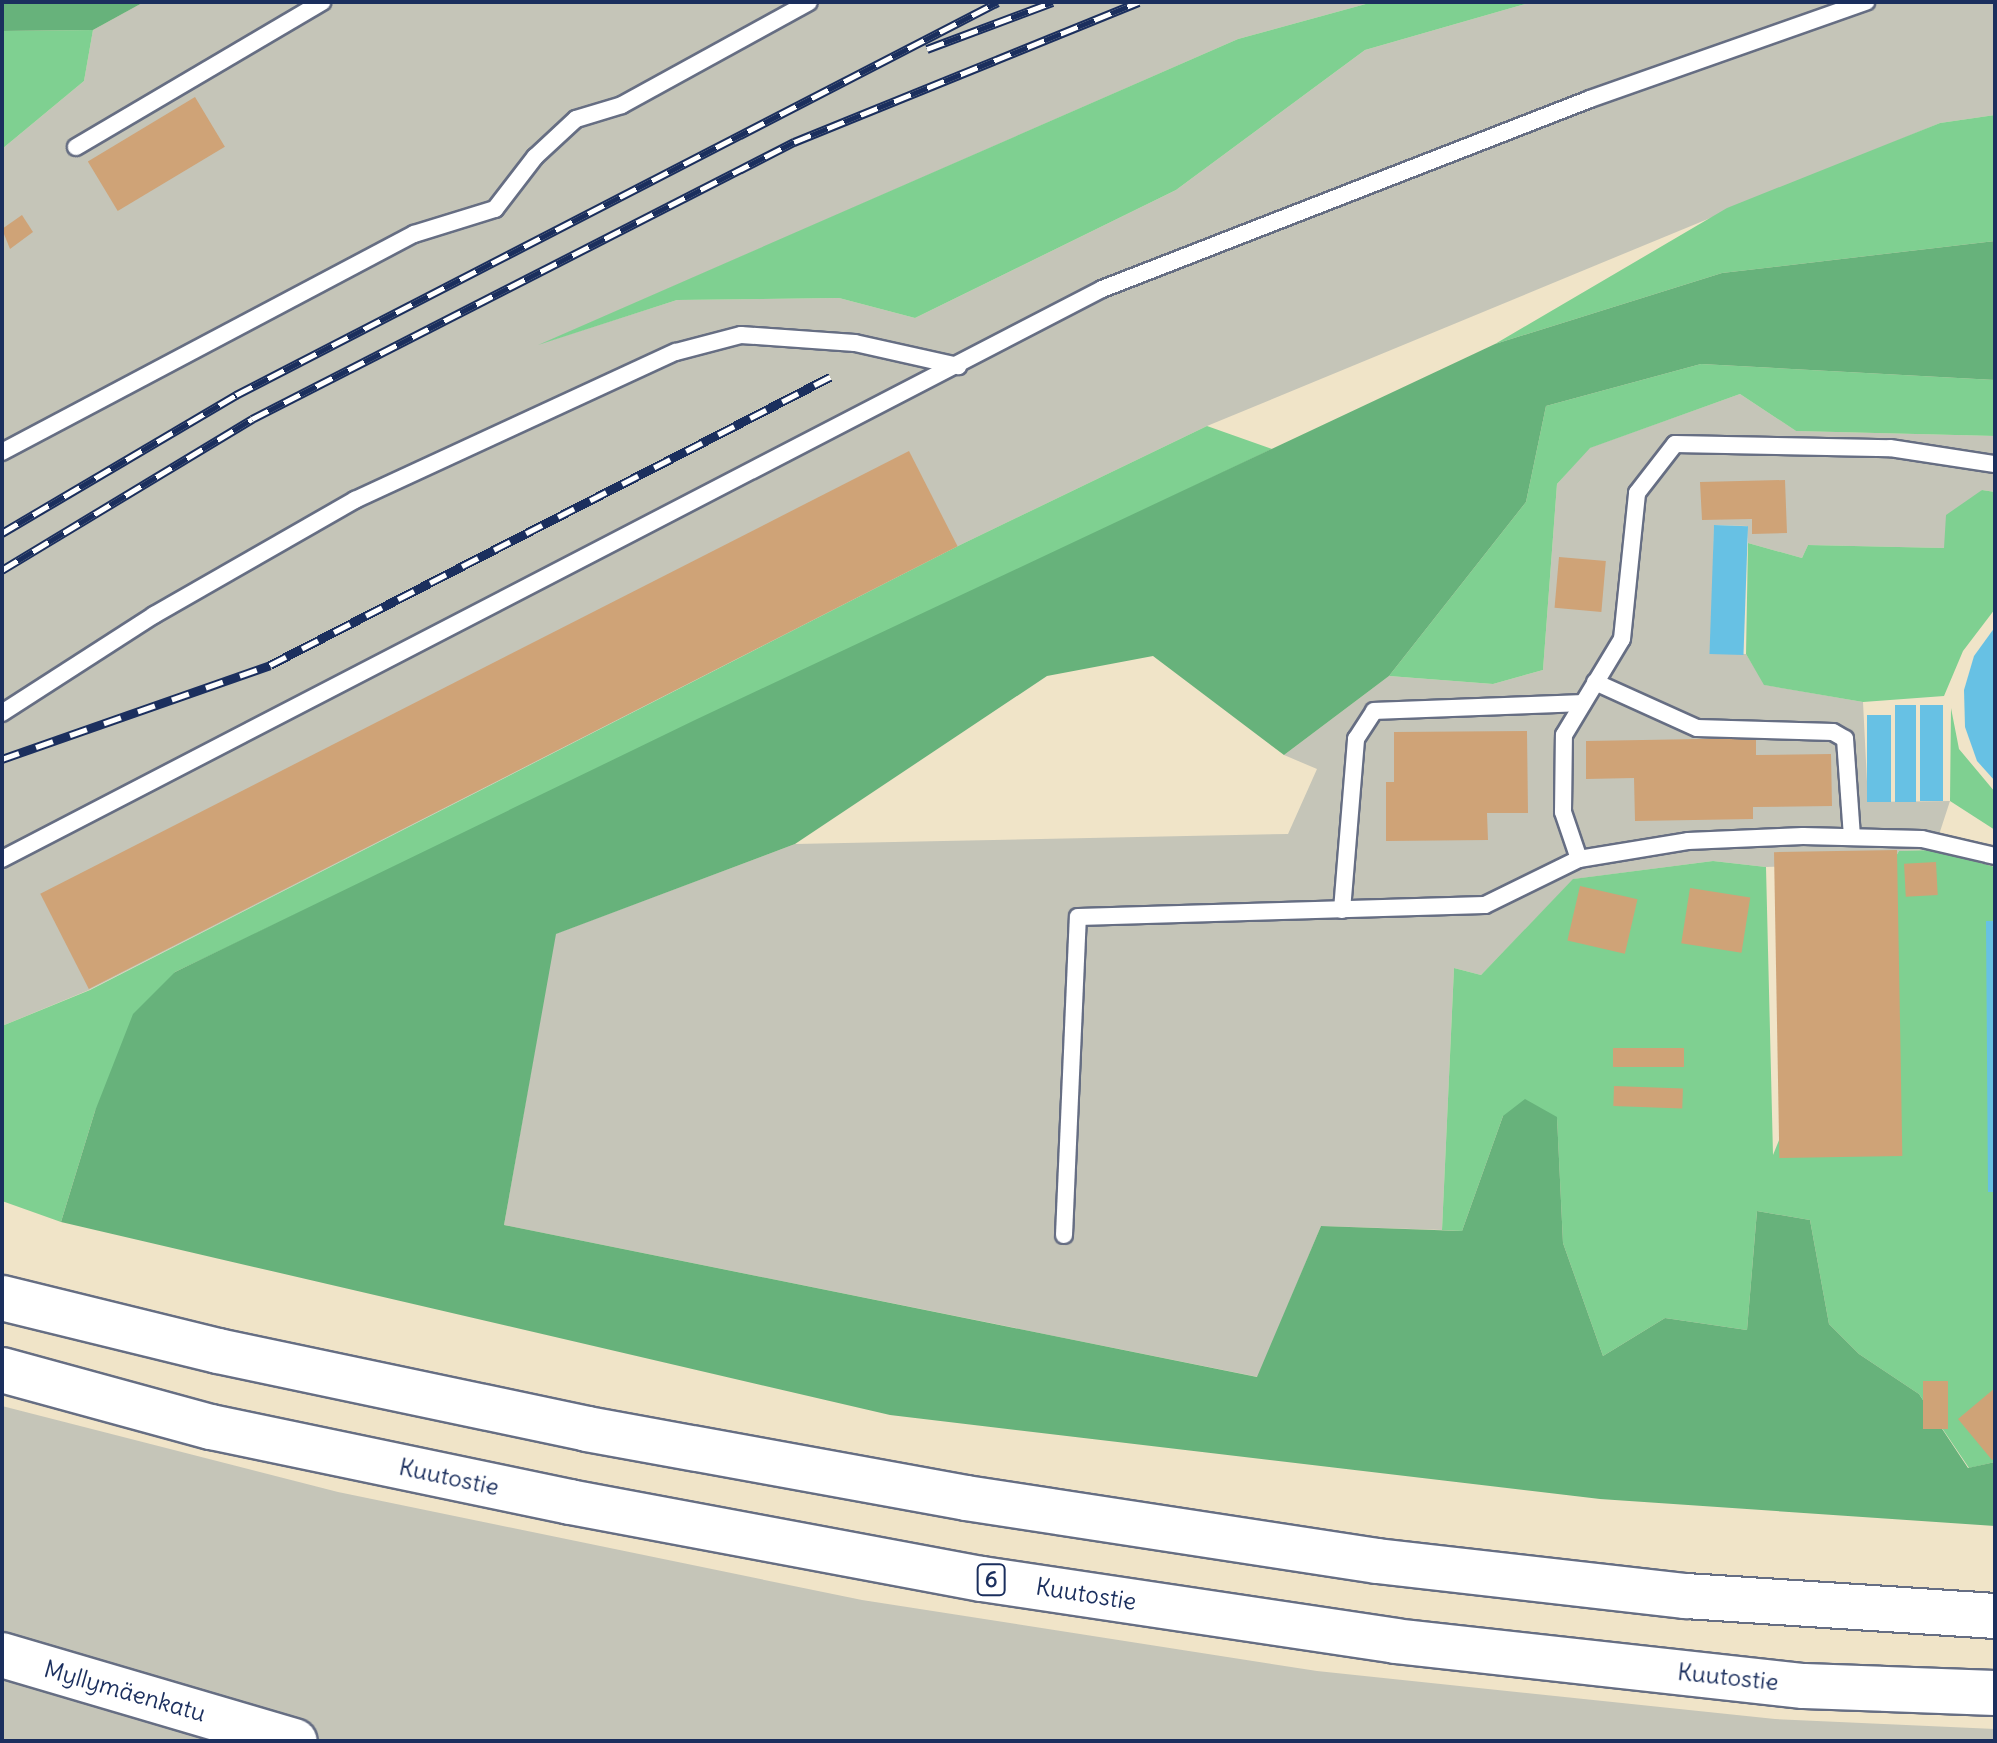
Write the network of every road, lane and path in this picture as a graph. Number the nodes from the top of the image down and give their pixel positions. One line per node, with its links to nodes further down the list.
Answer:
1 (322, 2): 4 (lane)
2 (809, 2): 6 (lane)
3 (1866, 2): 5 (lane)
4 (76, 147)
5 (958, 366): 10 (lane); 13 (lane)
6 (2, 452)
7 (1995, 464): 8 (lane)
8 (1595, 682): 9 (lane); 11 (lane)
9 (1583, 703): 14 (lane); 15 (lane)
10 (2, 713)
11 (1852, 837): 12 (lane); 14 (lane)
12 (1995, 856)
13 (2, 859)
14 (1579, 859): 15 (lane)
15 (1342, 910): 16 (lane)
16 (1064, 1235)
17 (2, 1298): 19 (main road)
18 (2, 1370): 21 (main road, Kuutostie / 6)
19 (1995, 1616)
20 (2, 1655): 22 (main road, Myllymäenkatu)
21 (1995, 1693)
22 (295, 1741)

